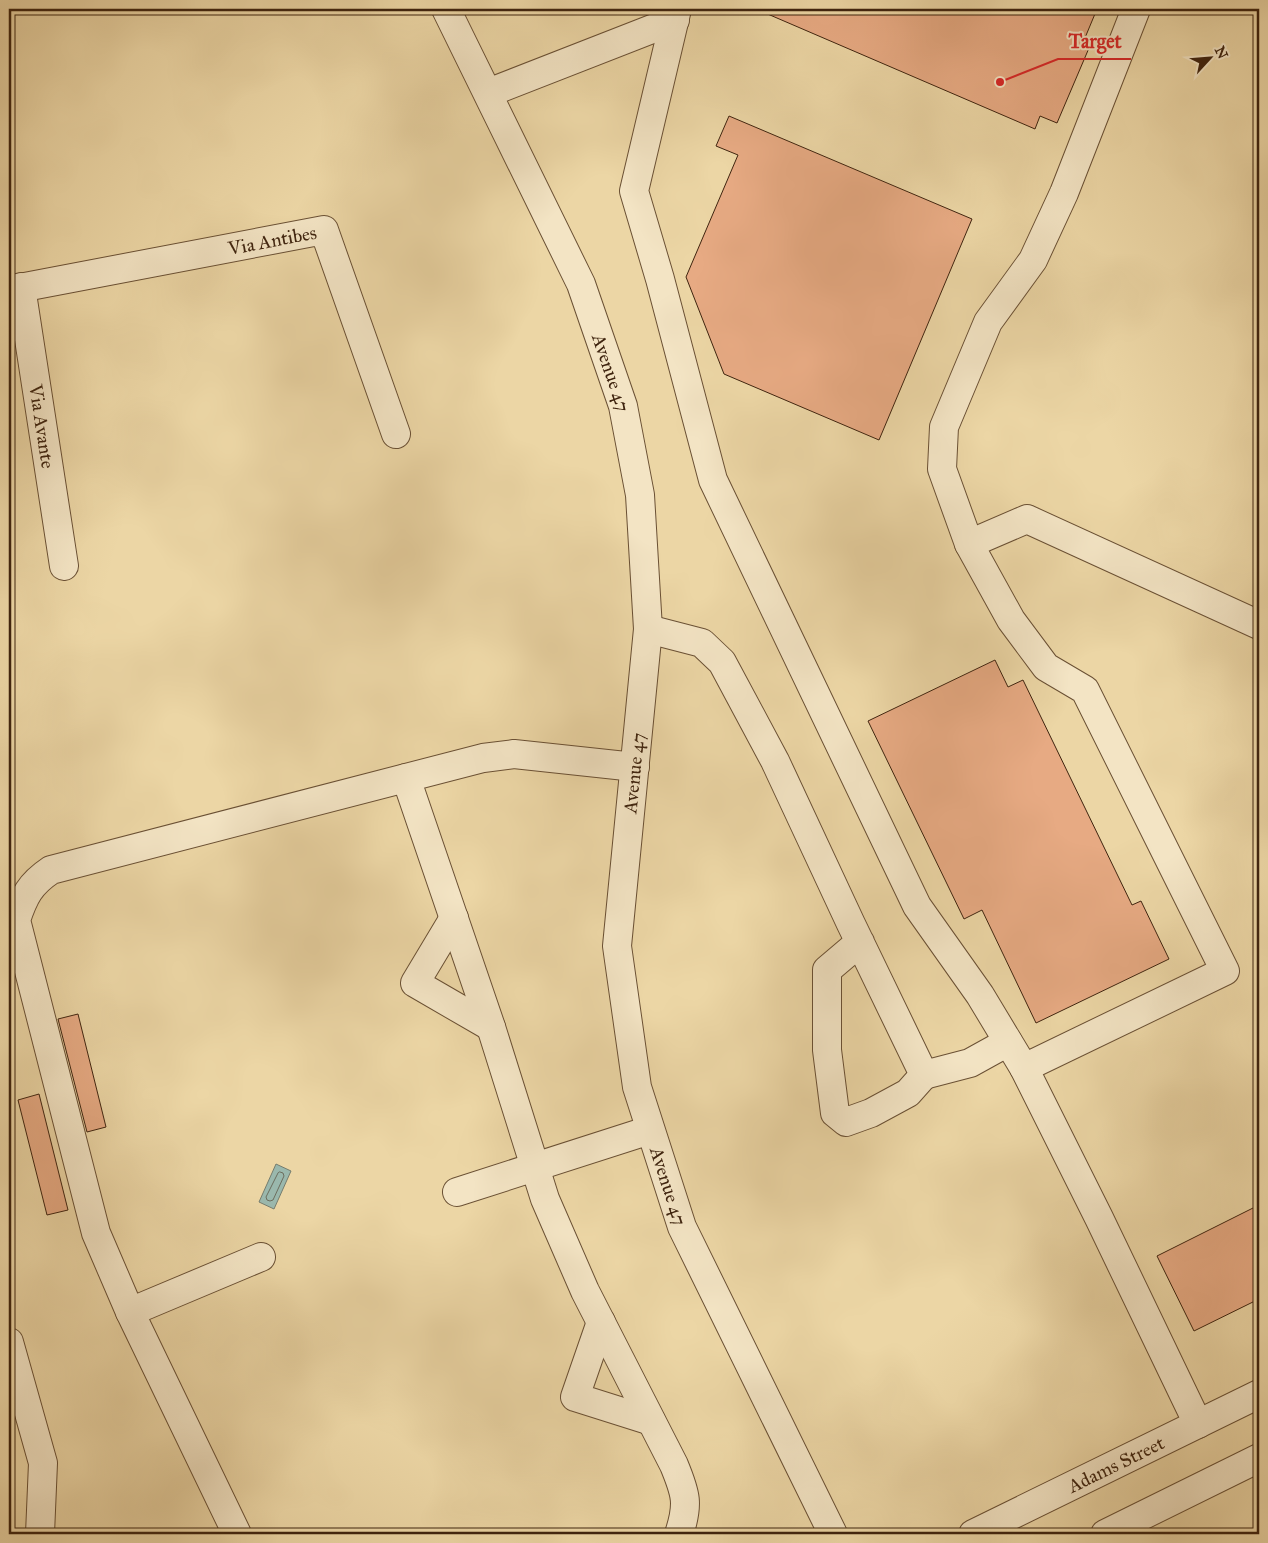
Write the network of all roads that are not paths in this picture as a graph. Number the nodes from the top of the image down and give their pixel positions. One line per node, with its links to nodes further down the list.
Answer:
1 (446, 9): 4 (street, Avenue 47)
2 (1136, 9): 7 (street)
3 (676, 15): 4 (street); 16 (street)
4 (488, 93): 10 (street, Avenue 47)
5 (15, 289): 6 (street, Via Antibes); 8 (street, Via Avante)
6 (396, 434)
7 (969, 544): 9 (street); 17 (street)
8 (64, 566)
9 (1259, 625)
10 (648, 628): 11 (street, Avenue 47); 14 (street)
11 (635, 767): 12 (street); 19 (street, Avenue 47)
12 (406, 778): 13 (street); 23 (street)
13 (454, 918): 15 (street); 15 (street)
14 (860, 942): 18 (street); 18 (street)
15 (491, 1027): 20 (street)
16 (1008, 1042): 17 (street); 18 (street)
17 (1024, 1068): 28 (street)
18 (924, 1075)
19 (650, 1130): 20 (street); 33 (street, Avenue 47)
20 (535, 1168): 21 (street); 24 (street)
21 (457, 1192)
22 (261, 1257): 23 (street)
23 (130, 1312): 31 (street)
24 (601, 1322): 27 (street); 27 (street)
25 (9, 1342): 30 (street)
26 (1259, 1394): 28 (street, Adams Street)
27 (651, 1421): 32 (street)
28 (1198, 1424): 34 (street, Adams Street)
29 (1259, 1458): 35 (street)
30 (40, 1534)
31 (237, 1534)
32 (679, 1534)
33 (834, 1534)
34 (973, 1534)
35 (1105, 1534)

